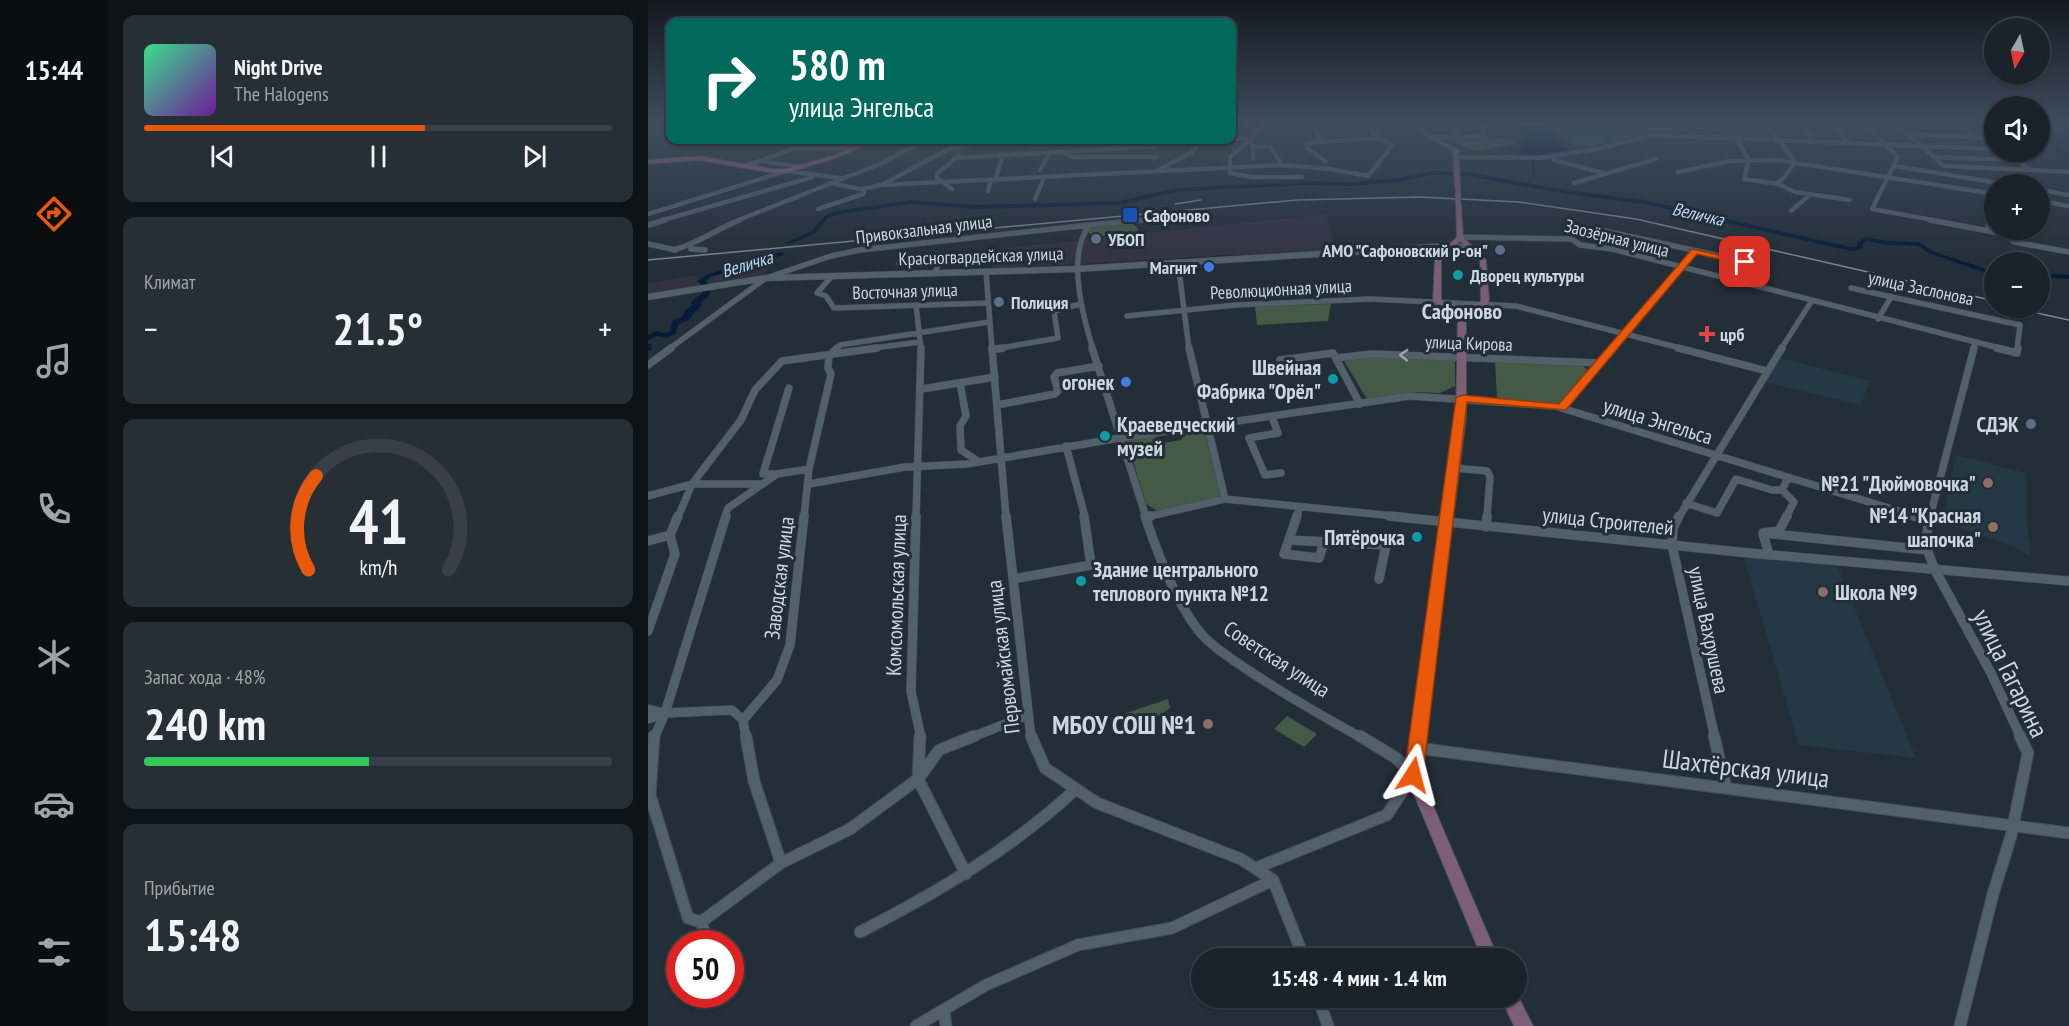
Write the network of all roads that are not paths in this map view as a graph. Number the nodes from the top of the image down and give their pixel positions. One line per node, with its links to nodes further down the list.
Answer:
1 (786, 171): 24 (street); 49 (street)
2 (862, 171): 27 (street)
3 (907, 171): 35 (street)
4 (941, 171): 32 (street)
5 (997, 171): 29 (street)
6 (1172, 171): 20 (street)
7 (1230, 171): 25 (street)
8 (1339, 171): 9 (street)
9 (1371, 171)
10 (1458, 171): 55 (main road, bridge)
11 (1594, 171): 23 (street)
12 (1610, 171): 23 (street)
13 (1683, 171): 21 (street)
14 (1746, 171): 34 (street)
15 (1789, 171): 34 (street)
16 (1851, 171): 26 (street)
17 (1893, 171): 26 (street)
18 (1925, 171): 30 (street)
19 (2047, 171): 22 (street)
20 (1155, 172): 28 (street)
21 (1678, 172)
22 (2069, 172)
23 (1602, 173): 33 (street)
24 (816, 176): 27 (street); 51 (street)
25 (1302, 177)
26 (1890, 177): 39 (street); 53 (street)
27 (844, 178): 31 (street)
28 (1044, 178): 29 (street); 43 (street)
29 (993, 180): 32 (street); 38 (street)
30 (1984, 181)
31 (830, 183): 36 (street); 61 (street)
32 (942, 183): 35 (street); 37 (street)
33 (1574, 183)
34 (1775, 184): 41 (street)
35 (880, 185): 36 (street)
36 (862, 189): 47 (street)
37 (952, 189)
38 (988, 191)
39 (1984, 192)
40 (2050, 192): 42 (street)
41 (1811, 194): 44 (street); 48 (street)
42 (2069, 195)
43 (1035, 199)
44 (1850, 200)
45 (2050, 203): 46 (street)
46 (2069, 206)
47 (818, 209)
48 (1791, 211)
49 (648, 214)
50 (1144, 220): 52 (street, Привокзальная улица)
51 (648, 225)
52 (1089, 225): 70 (street); 74 (street, Привокзальная улица)
53 (1984, 229)
54 (1605, 231): 63 (street)
55 (1460, 237): 58 (main road); 60 (main road); 69 (street, Заозёрная улица)
56 (2012, 240): 64 (street)
57 (648, 244): 61 (street)
58 (1448, 246): 59 (street, Красногвардейская улица); 60 (street, Красногвардейская улица); 65 (main road)
59 (1416, 248): 65 (street); 66 (street, Красногвардейская улица)
60 (1469, 248): 82 (main road)
61 (673, 250): 62 (street)
62 (705, 250)
63 (1695, 251): 68 (street); 69 (street)
64 (2069, 252)
65 (1440, 256): 80 (main road)
66 (1178, 262): 70 (street, Красногвардейская улица); 84 (street)
67 (899, 264): 72 (street)
68 (1762, 265)
69 (1683, 268): 78 (street, Заозёрная улица); 90 (street)
70 (1076, 269): 71 (street, Красногвардейская улица); 81 (street, Советская улица)
71 (986, 271): 72 (street, Красногвардейская улица); 79 (street, Первомайская улица)
72 (935, 273): 73 (street, Красногвардейская улица)
73 (832, 276): 74 (street, Красногвардейская улица); 83 (street, Восточная улица)
74 (766, 278): 76 (street, Красногвардейская улица); 99 (street, Привокзальная улица)
75 (1851, 288): 77 (street, улица Заслонова)
76 (648, 297)
77 (1892, 297): 87 (street); 92 (street, улица Заслонова)
78 (1811, 302): 87 (street, Заозёрная улица); 101 (street, улица Вахрушева)
79 (988, 303): 83 (street, Восточная улица); 88 (street, Первомайская улица)
80 (1437, 303): 82 (street, Революционная улица); 84 (street, Революционная улица); 85 (main road)
81 (1081, 304): 93 (street); 100 (street, Советская улица)
82 (1483, 304): 85 (main road); 90 (street)
83 (916, 305): 89 (street, Комсомольская улица)
84 (1183, 310): 86 (street, Революционная улица); 111 (street)
85 (1462, 311): 96 (main road)
86 (1127, 316)
87 (1878, 319): 92 (street, Заозёрная улица)
88 (989, 322): 89 (street); 93 (street, Первомайская улица)
89 (919, 332): 91 (street, Комсомольская улица); 94 (street)
90 (1627, 333): 98 (street); 101 (street)
91 (920, 342): 94 (street); 105 (street, Комсомольская улица)
92 (1975, 343): 132 (street, улица Гагарина)
93 (992, 350): 102 (street, Первомайская улица)
94 (830, 355): 119 (street, Заводская улица); 123 (street)
95 (1335, 356): 96 (street, улица Кирова, one-way to 95); 97 (street, улица Кирова); 107 (street)
96 (1463, 358): 98 (street, улица Кирова); 106 (main road)
97 (1280, 360)
98 (1600, 363): 109 (street)
99 (648, 364)
100 (1099, 366): 108 (street); 112 (street, Советская улица)
101 (1767, 371): 114 (street, улица Вахрушева)
102 (995, 377): 103 (street); 108 (street, Первомайская улица)
103 (960, 383): 105 (street); 116 (street)
104 (789, 388): 121 (street)
105 (922, 390): 117 (street, Комсомольская улица)
106 (1462, 398): 107 (street, улица Энгельса); 109 (street, улица Энгельса); 118 (main road)
107 (1360, 404): 110 (street, улица Энгельса)
108 (998, 405): 115 (street, Первомайская улица)
109 (1562, 408): 114 (street, улица Энгельса)
110 (1272, 417): 111 (street, улица Энгельса); 120 (street)
111 (1206, 426): 112 (street, улица Энгельса); 128 (street)
112 (1120, 438): 113 (street, улица Энгельса); 131 (street, Советская улица)
113 (1066, 446): 115 (street, улица Энгельса); 144 (street)
114 (1714, 455): 122 (street, улица Энгельса); 129 (street, улица Вахрушева)
115 (1001, 457): 116 (street, улица Энгельса); 144 (street, Первомайская улица)
116 (978, 461): 117 (street, улица Энгельса)
117 (917, 466): 125 (street, улица Энгельса); 155 (street, Комсомольская улица)
118 (1454, 468): 133 (main road); 134 (street)
119 (809, 469): 121 (street); 125 (street, Заводская улица)
120 (1281, 473)
121 (777, 474): 124 (street)
122 (1788, 478): 126 (street); 132 (street, улица Энгельса)
123 (692, 484): 124 (street); 127 (street); 136 (street)
124 (763, 484): 149 (street)
125 (809, 484): 152 (street, Заводская улица)
126 (1782, 490): 129 (street); 135 (street)
127 (648, 496)
128 (1225, 499): 130 (street, улица Строителей); 131 (street, улица Строителей)
129 (1686, 503): 140 (street, улица Вахрушева)
130 (1300, 507): 133 (street, улица Строителей); 137 (street)
131 (1146, 517): 154 (street, Советская улица)
132 (1930, 521): 141 (street, улица Гагарина)
133 (1446, 523): 134 (street, улица Строителей); 153 (main road)
134 (1486, 527): 140 (street, улица Строителей)
135 (1763, 534): 141 (street); 142 (street)
136 (670, 535): 138 (street); 147 (street)
137 (1289, 540): 139 (street); 139 (street)
138 (648, 541)
139 (1324, 543): 145 (street)
140 (1672, 545): 142 (street, улица Строителей); 156 (street, улица Вахрушева)
141 (1927, 550): 143 (street, улица Гагарина)
142 (1769, 555): 143 (street, улица Строителей)
143 (1935, 570): 146 (street, улица Строителей); 158 (street, улица Гагарина)
144 (1013, 579): 150 (street, Первомайская улица)
145 (1379, 579)
146 (2069, 581)
147 (648, 631)
148 (648, 709): 149 (street)
149 (665, 713): 151 (street); 152 (street); 164 (street)
150 (1028, 715): 155 (street); 157 (street, Первомайская улица)
151 (648, 719)
152 (743, 720): 160 (street)
153 (1418, 748): 154 (main road); 156 (street, Шахтёрская улица)
154 (1413, 775): 161 (street); 168 (main road)
155 (918, 779): 160 (street); 162 (street)
156 (1726, 788): 158 (street, Шахтёрская улица)
157 (1076, 789): 161 (street, Первомайская улица); 162 (street)
158 (2013, 825): 159 (street, Шахтёрская улица); 176 (street, улица Гагарина)
159 (2069, 833)
160 (781, 863): 164 (street)
161 (1256, 868): 163 (street, Первомайская улица)
162 (966, 874): 166 (street)
163 (1273, 880): 167 (street); 171 (street)
164 (701, 922): 165 (street)
165 (704, 930)
166 (860, 933)
167 (1300, 948)
168 (1486, 948)
169 (1322, 1008): 174 (street)
170 (1515, 1008): 175 (main road)
171 (944, 1011): 172 (street); 173 (street)
172 (916, 1026)
173 (946, 1026)
174 (1328, 1026)
175 (1524, 1026)
176 (1960, 1026)

